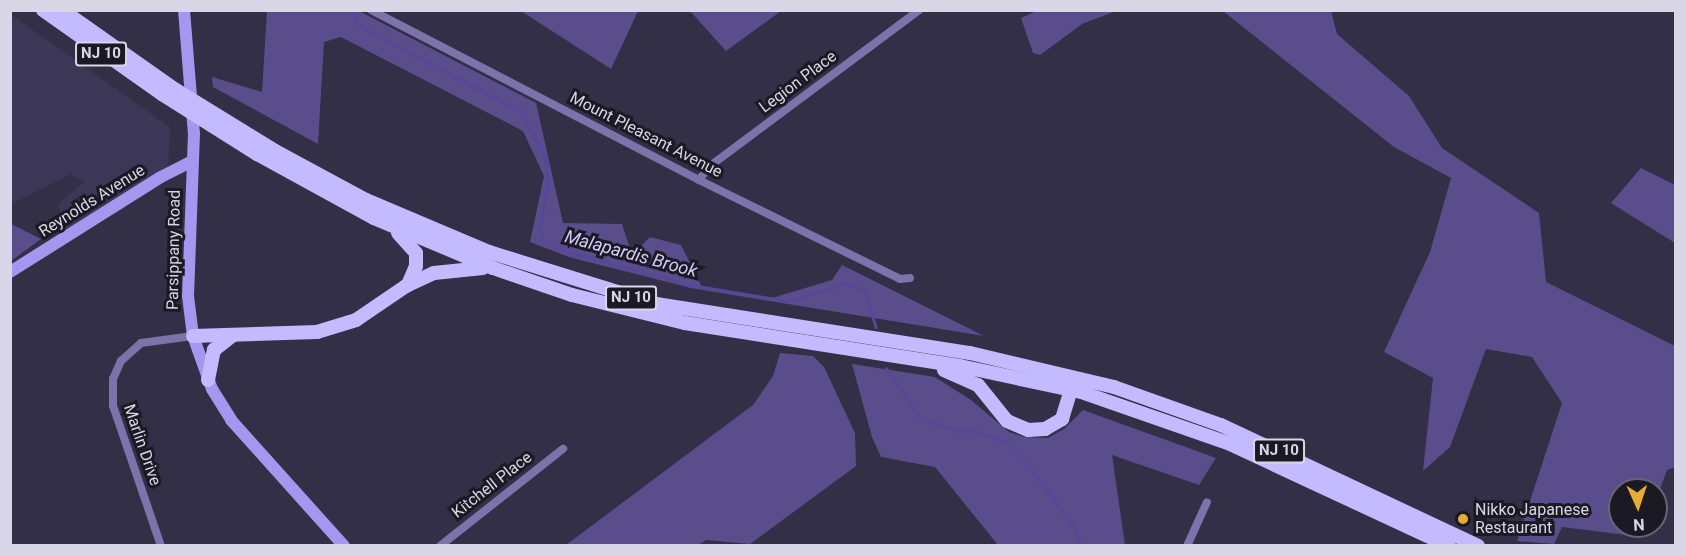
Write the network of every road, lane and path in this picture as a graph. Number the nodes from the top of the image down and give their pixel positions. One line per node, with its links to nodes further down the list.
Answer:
1 (43, 10): 8 (main road, NJ 10)
2 (62, 10): 25 (main road, NJ 10)
3 (184, 10): 6 (main road, Parsippany Road)
4 (371, 10): 7 (street, Mount Pleasant Avenue)
5 (919, 10): 7 (street, Legion Place)
6 (192, 161): 10 (main road, Reynolds Avenue); 13 (main road, Parsippany Road)
7 (699, 180): 11 (street, Mount Pleasant Avenue)
8 (387, 224): 9 (main road, NJ 10); 12 (main road)
9 (493, 268): 12 (main road); 15 (main road, NJ 10)
10 (10, 272)
11 (910, 278)
12 (408, 285): 14 (main road)
13 (193, 336): 14 (main road); 16 (main road, Parsippany Road); 21 (street, Marlin Drive)
14 (232, 336): 16 (main road)
15 (911, 358): 17 (main road, NJ 10); 17 (main road)
16 (208, 380): 22 (main road, Parsippany Road)
17 (1071, 390): 24 (main road, NJ 10)
18 (563, 448): 23 (street, Kitchell Place)
19 (1207, 502): 20 (street)
20 (1189, 545)
21 (161, 546)
22 (344, 546)
23 (440, 546)
24 (1449, 546)
25 (1478, 546)

